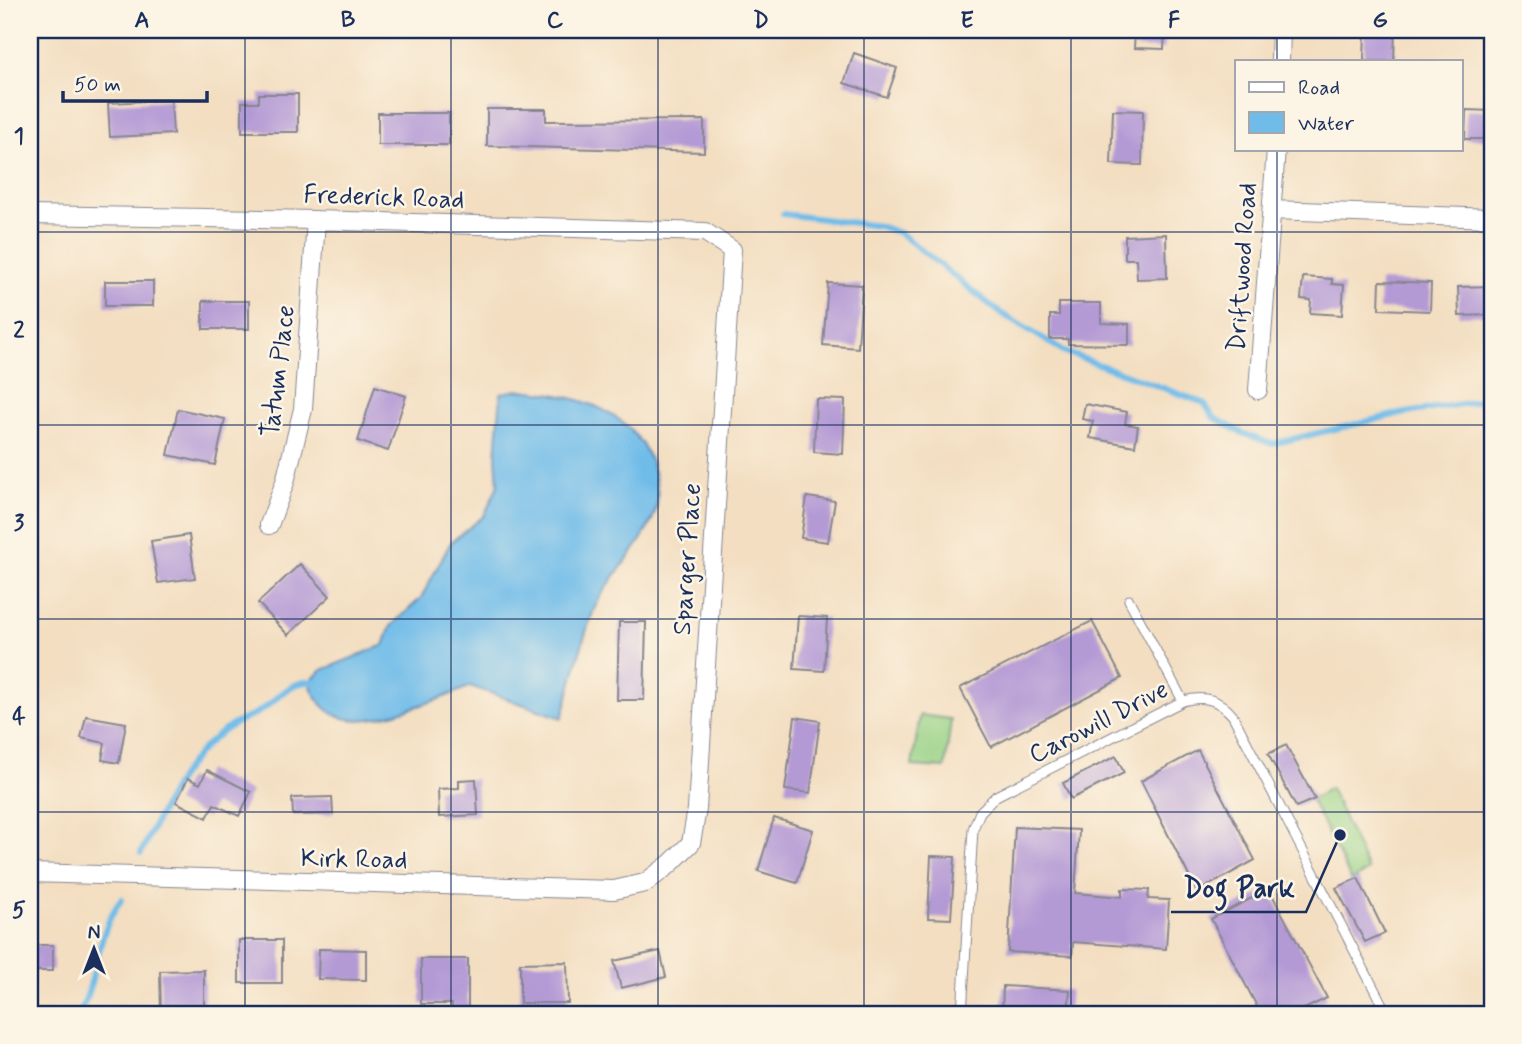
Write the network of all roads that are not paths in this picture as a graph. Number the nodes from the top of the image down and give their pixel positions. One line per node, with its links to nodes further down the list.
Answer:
1 (1281, 30): 2 (street)
2 (1280, 60)
3 (1276, 150): 4 (street, Driftwood Road)
4 (1273, 210): 6 (street); 9 (street, Driftwood Road)
5 (30, 215): 7 (street, Frederick Road)
6 (1492, 218)
7 (316, 220): 8 (street, Frederick Road); 10 (street, Tatum Place)
8 (732, 250): 13 (street, Sparger Place)
9 (1258, 390)
10 (269, 525)
11 (1129, 600): 12 (lane)
12 (1183, 701): 15 (lane, Carowill Drive); 16 (lane, Carowill Drive)
13 (670, 864): 14 (street, Kirk Road)
14 (30, 873)
15 (962, 1014)
16 (1387, 1014)

